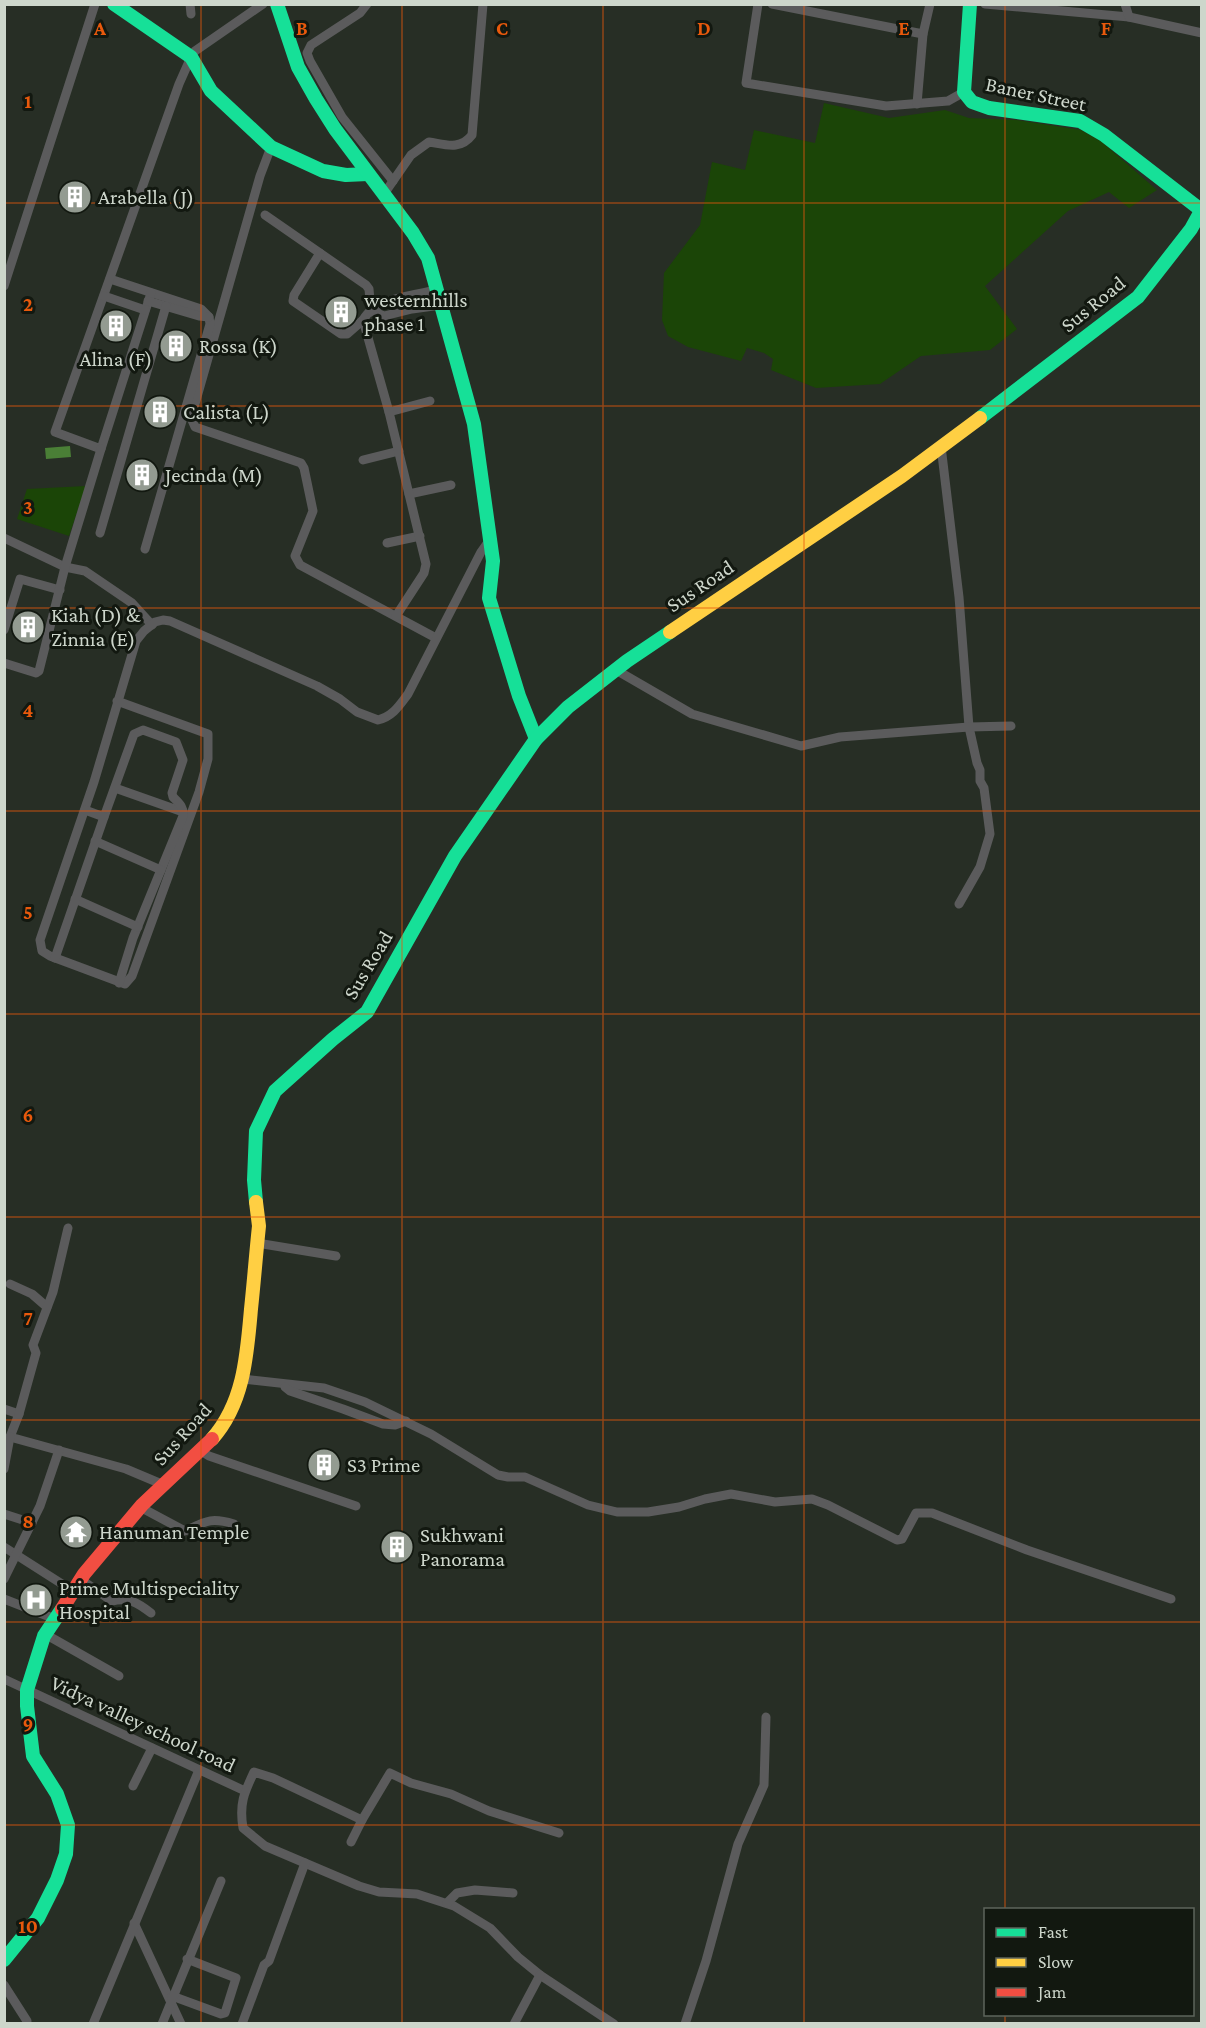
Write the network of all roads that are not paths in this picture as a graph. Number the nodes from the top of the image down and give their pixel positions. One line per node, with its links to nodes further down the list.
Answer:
1 (95, 4): 27 (street)
2 (114, 4): 16 (main road)
3 (263, 4): 16 (street)
4 (277, 4): 20 (main road)
5 (367, 4): 21 (street)
6 (483, 4): 21 (street)
7 (758, 4): 18 (street)
8 (772, 4): 15 (street)
9 (930, 4): 15 (street)
10 (970, 4): 17 (main road, Baner Street)
11 (985, 4): 13 (street)
12 (1125, 4): 13 (street)
13 (1129, 17): 14 (street)
14 (1202, 33)
15 (923, 34): 18 (street)
16 (191, 57): 19 (main road); 26 (street)
17 (964, 92): 18 (street); 23 (main road, Baner Street)
18 (917, 104)
19 (271, 147): 20 (main road); 52 (street)
20 (368, 174): 22 (main road)
21 (393, 181): 22 (street)
22 (384, 194): 28 (main road)
23 (1201, 209): 38 (main road, Sus Road)
24 (265, 215): 25 (street)
25 (320, 253): 33 (street); 35 (street)
26 (110, 279): 29 (street); 30 (street)
27 (4, 286)
28 (438, 290): 31 (main road); 33 (street)
29 (104, 296): 30 (street); 39 (street)
30 (148, 301): 32 (street); 34 (street); 39 (street)
31 (441, 305): 33 (street); 46 (main road)
32 (166, 306): 34 (street); 44 (street)
33 (372, 311): 35 (street)
34 (209, 317): 49 (street)
35 (363, 321): 37 (street)
36 (430, 401): 37 (street)
37 (389, 412): 40 (street)
38 (941, 446): 57 (main road, Sus Road); 60 (street)
39 (101, 449): 50 (street)
40 (399, 451): 41 (street); 43 (street)
41 (363, 460)
42 (451, 485): 43 (street)
43 (409, 494): 45 (street)
44 (100, 533)
45 (420, 536): 48 (street); 52 (street)
46 (491, 537): 55 (street); 61 (main road)
47 (4, 538): 50 (street)
48 (387, 543)
49 (145, 549)
50 (65, 567): 51 (street); 53 (street)
51 (60, 590): 54 (street); 56 (street)
52 (396, 616): 55 (street)
53 (152, 625): 55 (street); 58 (street)
54 (4, 630)
55 (436, 638)
56 (4, 663)
57 (616, 670): 60 (street); 61 (main road, Sus Road)
58 (117, 701): 63 (street); 72 (street)
59 (1011, 726): 60 (street)
60 (969, 727): 69 (street)
61 (536, 738): 74 (main road, Sus Road)
62 (115, 788): 64 (street); 64 (street); 65 (street)
63 (85, 810): 65 (street); 71 (street)
64 (183, 812): 67 (street)
65 (104, 818): 66 (street)
66 (96, 841): 67 (street); 68 (street)
67 (161, 870): 70 (street)
68 (75, 899): 70 (street); 71 (street)
69 (959, 904)
70 (138, 927): 72 (street)
71 (55, 958): 72 (street)
72 (119, 983)
73 (68, 1228): 77 (street)
74 (257, 1243): 75 (street); 78 (main road, Sus Road)
75 (336, 1256)
76 (10, 1284): 77 (street)
77 (47, 1307): 81 (street)
78 (243, 1380): 79 (street); 85 (main road, Sus Road)
79 (283, 1385): 82 (street); 82 (street)
80 (4, 1409): 81 (street)
81 (18, 1414): 83 (street)
82 (406, 1421): 98 (street)
83 (10, 1437): 84 (street); 86 (street)
84 (59, 1450): 87 (street); 91 (street)
85 (201, 1451): 87 (main road, Sus Road); 88 (street)
86 (4, 1469)
87 (164, 1485): 89 (main road, Sus Road)
88 (356, 1506)
89 (140, 1507): 92 (street); 96 (main road, Sus Road)
90 (4, 1514): 91 (street)
91 (32, 1523): 94 (street)
92 (234, 1524)
93 (4, 1547): 94 (street)
94 (16, 1554): 95 (street); 96 (street)
95 (4, 1579)
96 (77, 1585): 99 (street); 100 (main road, Sus Road)
97 (4, 1599): 100 (street)
98 (1171, 1599)
99 (151, 1613)
100 (54, 1620): 101 (main road, Sus Road)
101 (45, 1634): 102 (street); 104 (main road, Sus Road)
102 (119, 1676)
103 (4, 1679): 104 (street, Vidya valley school road)
104 (27, 1690): 106 (street, Vidya valley school road); 118 (main road, Sus Road)
105 (766, 1717): 130 (street)
106 (152, 1748): 107 (street, Vidya valley school road); 108 (street)
107 (199, 1770): 109 (street, Vidya valley school road); 117 (street)
108 (133, 1786)
109 (245, 1791): 110 (street); 113 (street, Vidya valley school road)
110 (362, 1820): 111 (street); 112 (street)
111 (559, 1833)
112 (351, 1842)
113 (305, 1863): 116 (street, Vidya valley school road); 127 (street)
114 (221, 1881): 119 (street)
115 (513, 1893): 116 (street)
116 (447, 1903): 120 (street, Vidya valley school road)
117 (134, 1923): 122 (street); 124 (street)
118 (4, 1960)
119 (190, 1960): 122 (street); 122 (street)
120 (540, 1975): 128 (street); 129 (street, Vidya valley school road)
121 (4, 1985): 123 (street)
122 (173, 1998): 125 (street); 126 (street)
123 (27, 2021)
124 (93, 2024)
125 (162, 2024)
126 (181, 2024)
127 (242, 2024)
128 (514, 2024)
129 (614, 2024)
130 (685, 2024)

